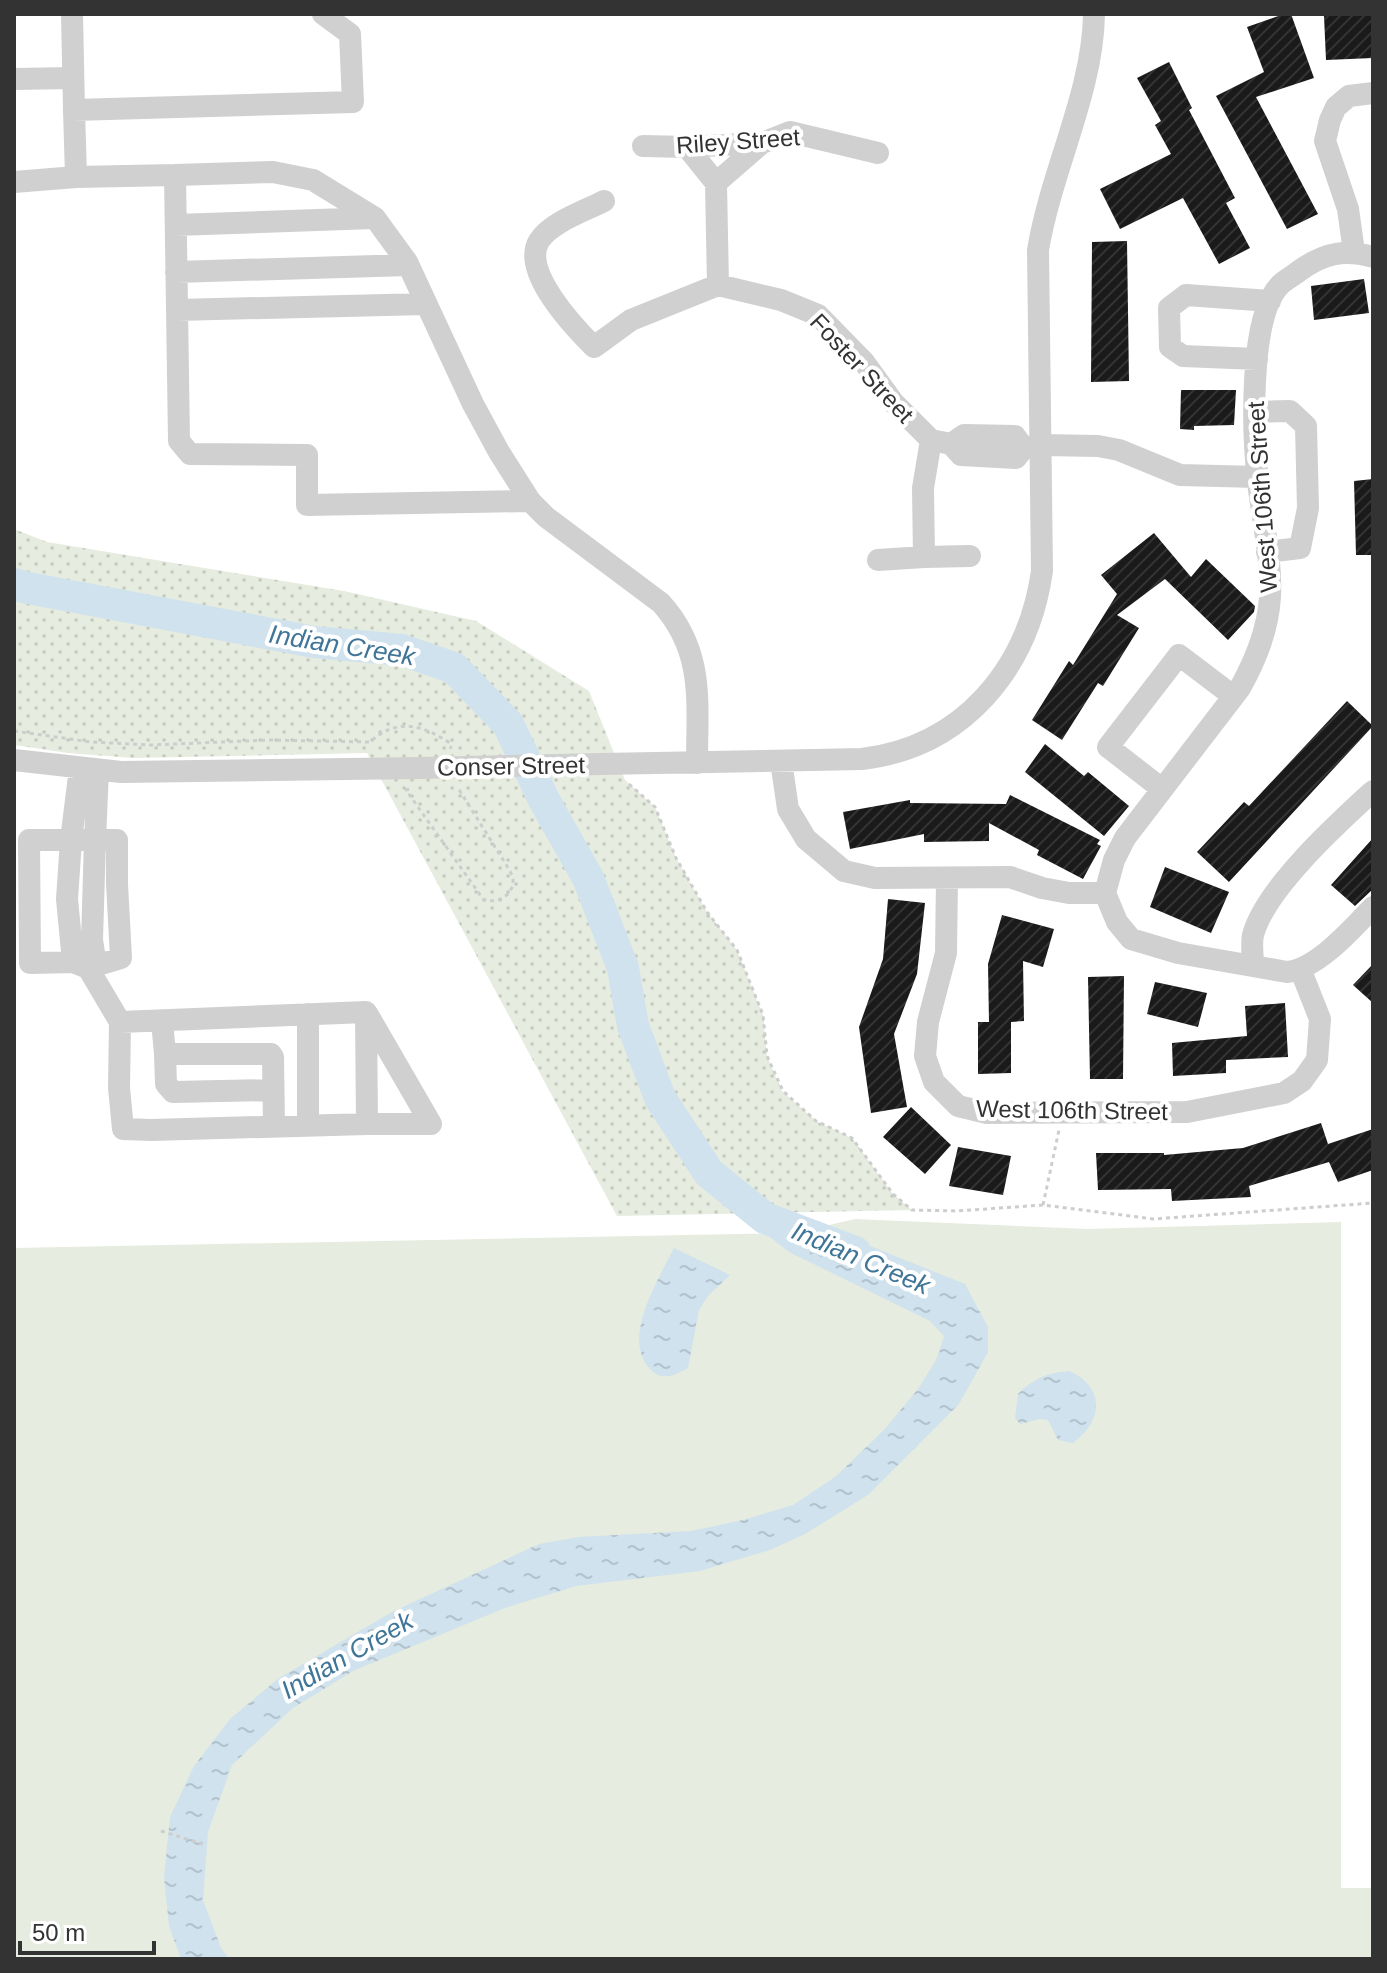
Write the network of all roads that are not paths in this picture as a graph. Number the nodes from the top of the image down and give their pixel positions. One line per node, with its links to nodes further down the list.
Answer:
1 (72, 14): 4 (street)
2 (323, 14): 7 (street)
3 (1094, 14): 31 (street)
4 (73, 78): 5 (street); 7 (street)
5 (14, 79)
6 (1373, 93): 19 (street, West 106th Street)
7 (74, 110): 13 (street)
8 (762, 143): 10 (street, Riley Street); 11 (street, Riley Street); 15 (street)
9 (643, 146): 10 (street, Riley Street)
10 (687, 147): 15 (street)
11 (878, 153)
12 (175, 175): 13 (street); 17 (street); 18 (street)
13 (76, 177): 14 (street)
14 (14, 182)
15 (716, 183): 23 (street)
16 (604, 201): 23 (street)
17 (375, 218): 18 (street); 20 (street)
18 (176, 225): 22 (street)
19 (1363, 255): 24 (street, West 106th Street)
20 (408, 265): 21 (street); 25 (street)
21 (367, 266): 22 (street); 26 (street)
22 (176, 272): 27 (street)
23 (718, 285): 30 (street, Foster Street)
24 (1270, 301): 28 (street, West 106th Street); 28 (street)
25 (426, 304): 26 (street); 33 (street)
26 (368, 305): 27 (street)
27 (177, 310): 33 (street)
28 (1257, 359): 29 (street, West 106th Street)
29 (1256, 412): 32 (street, West 106th Street); 34 (street)
30 (941, 442): 31 (street); 36 (street)
31 (1032, 446): 32 (street); 40 (street, Conser Street)
32 (1257, 477): 34 (street, West 106th Street)
33 (530, 501): 41 (street)
34 (1267, 552): 38 (street, West 106th Street)
35 (970, 556): 36 (street)
36 (924, 557): 37 (street)
37 (878, 560)
38 (1233, 696): 43 (street, West 106th Street); 43 (street)
39 (14, 760): 42 (street, Conser Street)
40 (781, 761): 41 (street, Conser Street); 47 (street)
41 (697, 763): 42 (street, Conser Street, bridge)
42 (89, 769): 45 (street); 46 (street)
43 (1162, 789): 48 (street, West 106th Street)
44 (1373, 791): 51 (street)
45 (71, 840): 46 (street); 50 (street); 50 (street)
46 (95, 840): 50 (street)
47 (947, 879): 48 (street); 52 (street, West 106th Street)
48 (1105, 893): 51 (street)
49 (1373, 907): 52 (street)
50 (85, 965): 56 (street)
51 (1253, 966): 52 (street)
52 (1301, 971)
53 (366, 1012): 54 (street); 59 (street); 59 (street)
54 (308, 1014): 55 (street); 60 (street)
55 (162, 1021): 56 (street); 57 (street)
56 (120, 1022): 61 (street)
57 (165, 1054): 58 (street); 58 (street)
58 (273, 1090): 61 (street)
59 (367, 1124): 60 (street)
60 (308, 1125): 61 (street)
61 (274, 1126)

